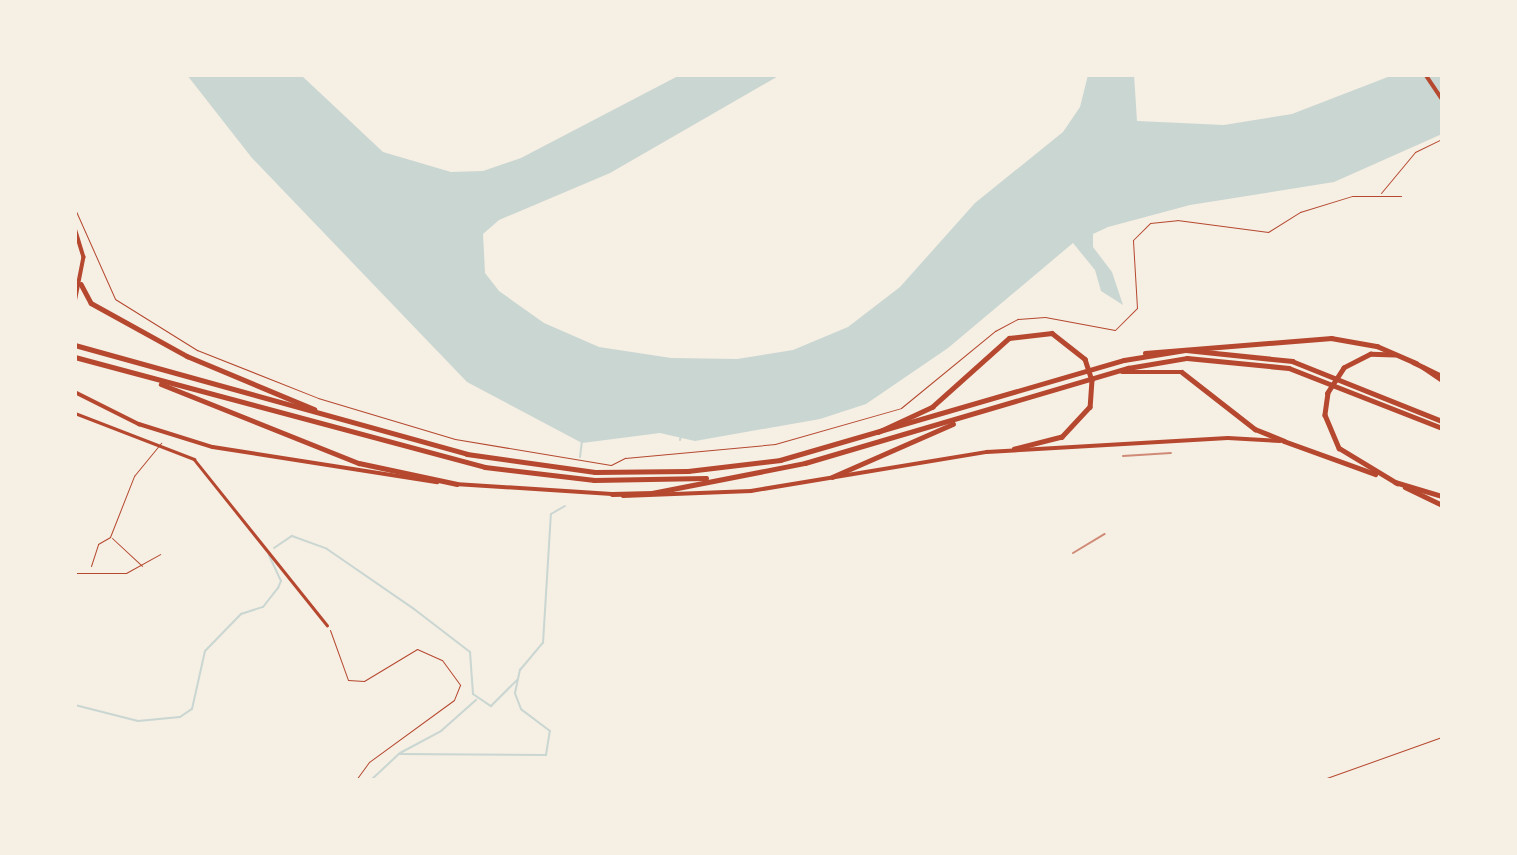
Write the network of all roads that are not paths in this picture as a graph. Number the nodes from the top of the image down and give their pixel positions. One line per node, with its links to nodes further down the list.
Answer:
1 (1426, 75): 2 (main road)
2 (1442, 99)
3 (75, 228): 5 (main road)
4 (75, 240): 5 (main road)
5 (78, 284): 6 (main road); 18 (highway)
6 (75, 303)
7 (77, 345): 18 (highway)
8 (75, 357): 11 (highway)
9 (1124, 360): 10 (highway); 17 (highway); 22 (highway)
10 (1416, 363): 13 (highway); 26 (highway)
11 (121, 370): 24 (highway); 27 (highway)
12 (1104, 375): 15 (highway); 19 (highway); 20 (highway)
13 (1442, 378)
14 (76, 393): 27 (main road)
15 (994, 408): 24 (highway); 25 (highway)
16 (75, 413): 21 (street)
17 (1442, 421)
18 (354, 423): 22 (highway)
19 (1442, 428)
20 (1284, 441): 23 (main road); 26 (highway)
21 (161, 443): 31 (lane); 36 (street)
22 (848, 444): 23 (highway)
23 (1015, 449): 25 (main road)
24 (759, 472): 28 (highway)
25 (832, 477): 28 (main road)
26 (1392, 480): 29 (highway); 30 (highway)
27 (457, 484): 28 (main road)
28 (612, 494)
29 (1442, 496)
30 (1442, 505)
31 (110, 537): 33 (lane); 34 (lane)
32 (160, 554): 34 (lane)
33 (91, 568): 34 (lane); 35 (lane)
34 (144, 568)
35 (75, 573)
36 (327, 625)
37 (1442, 737): 38 (lane)
38 (1321, 780)

